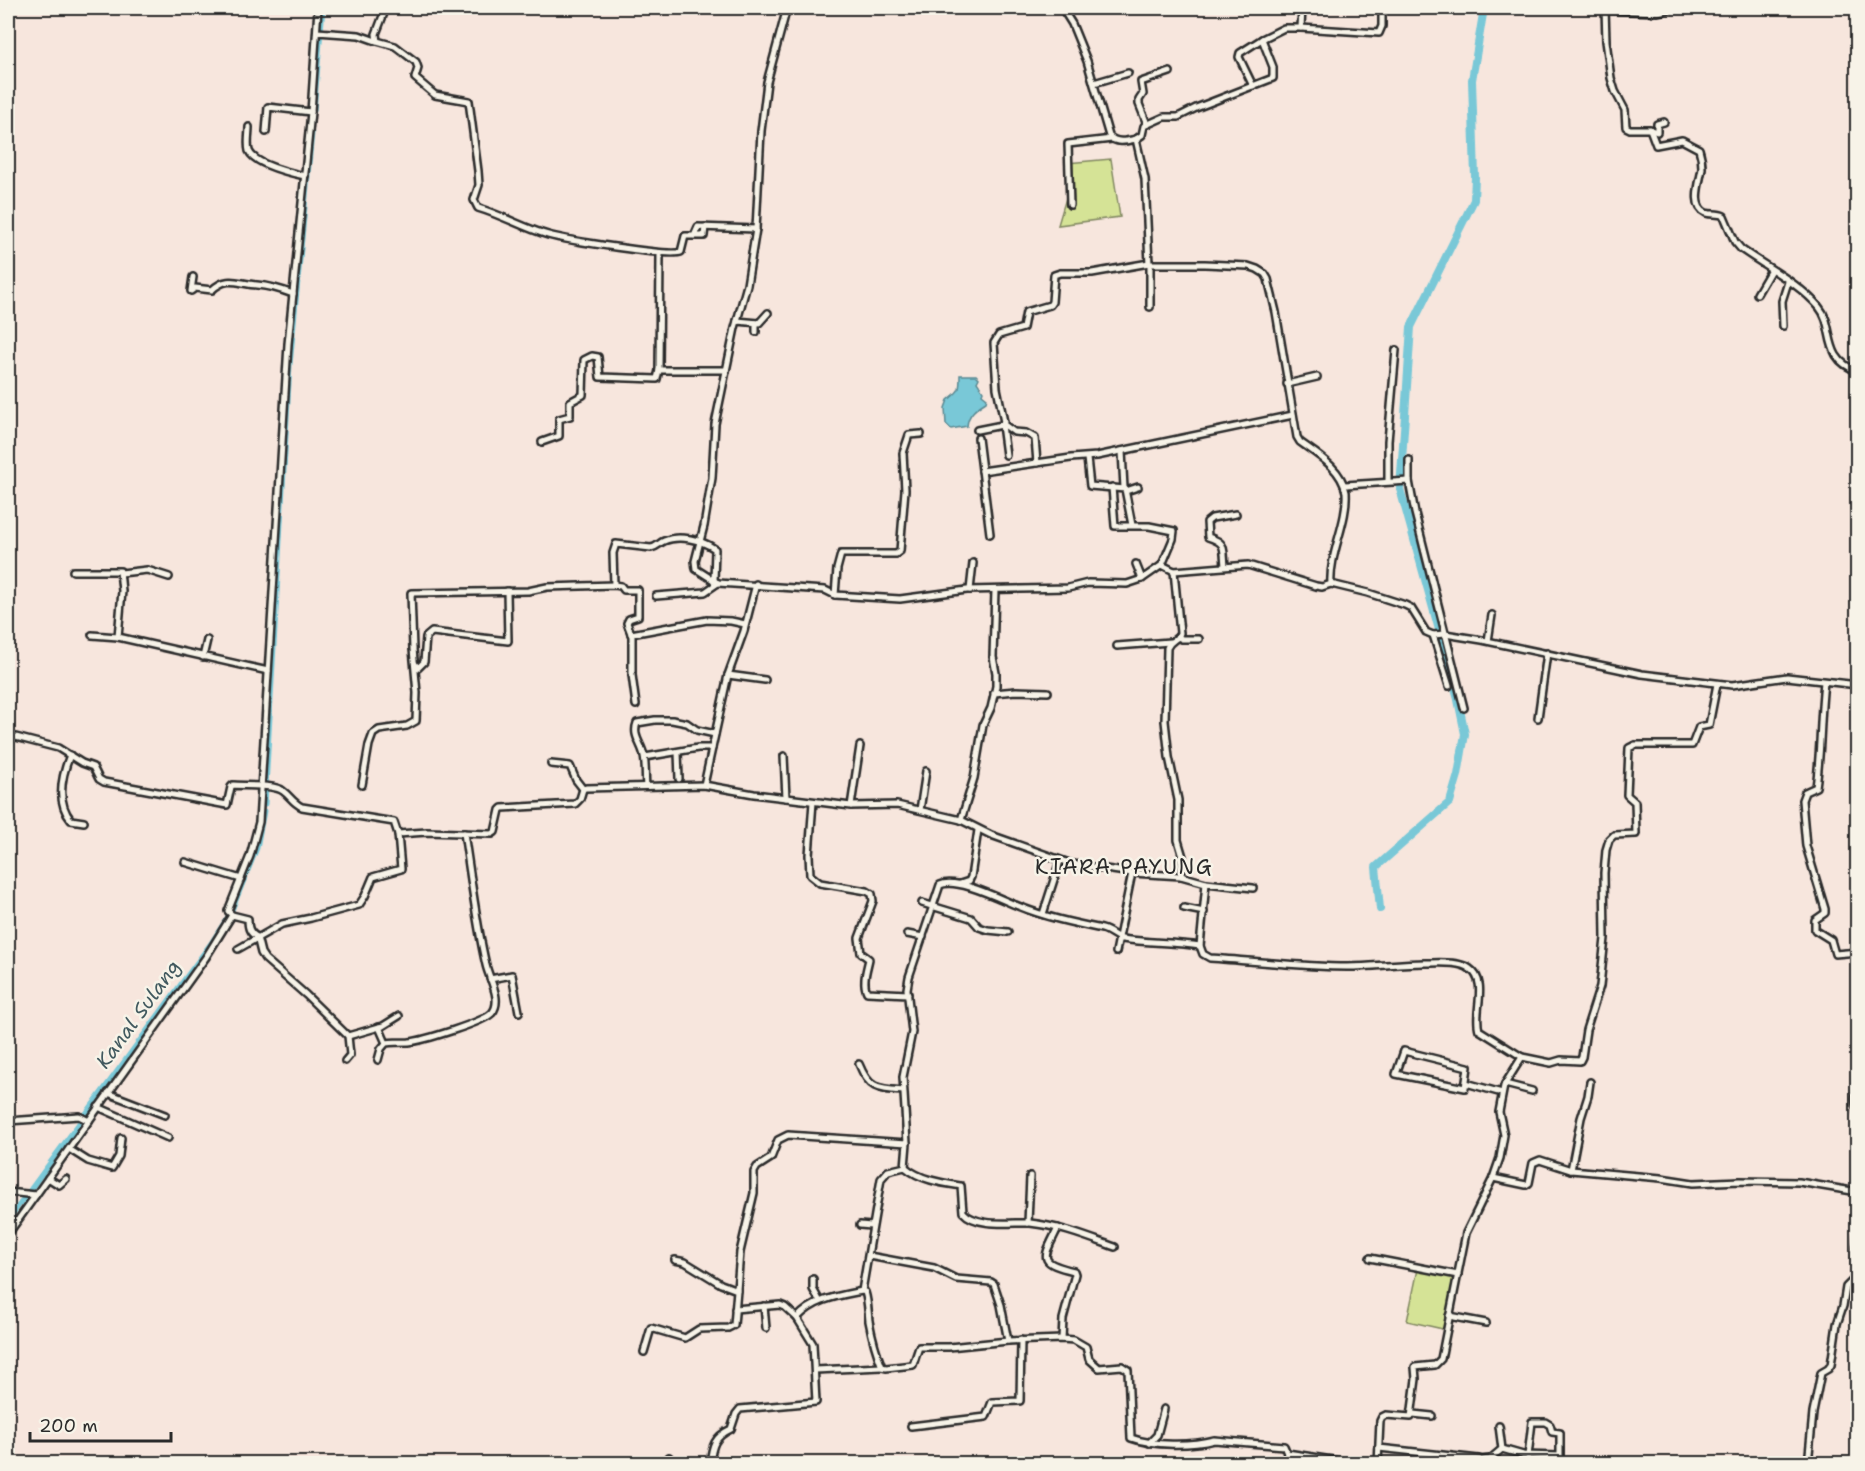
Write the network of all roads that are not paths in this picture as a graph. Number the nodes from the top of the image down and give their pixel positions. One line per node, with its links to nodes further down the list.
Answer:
1 (318, 8): 10 (street)
2 (386, 8): 12 (street)
3 (787, 8): 27 (street)
4 (1302, 8): 9 (street)
5 (1382, 8): 9 (street)
6 (1675, 8): 8 (street)
7 (1065, 9): 15 (street)
8 (1605, 9): 21 (street)
9 (1301, 28): 11 (street)
10 (319, 32): 12 (street); 17 (street)
11 (1262, 39): 16 (street); 16 (street)
12 (376, 40): 28 (street)
13 (1170, 72): 19 (street)
14 (1128, 73): 15 (street)
15 (1094, 83): 23 (street)
16 (1253, 86): 19 (street)
17 (311, 112): 22 (street); 25 (street)
18 (1664, 122): 21 (street)
19 (1147, 124): 24 (street)
20 (249, 127): 25 (street)
21 (1651, 130): 30 (street)
22 (266, 132)
23 (1112, 139): 24 (street); 26 (street)
24 (1136, 139): 29 (street)
25 (305, 176): 33 (street)
26 (1070, 205)
27 (756, 229): 28 (street); 37 (street)
28 (660, 254): 42 (street)
29 (1149, 264): 35 (street); 46 (street); 48 (street)
30 (1771, 270): 32 (street); 34 (street)
31 (193, 277): 33 (street)
32 (1788, 282): 39 (street); 44 (street)
33 (293, 294): 103 (street)
34 (1757, 294)
35 (1150, 307)
36 (768, 313): 38 (street)
37 (737, 321): 38 (street); 43 (street)
38 (756, 322): 40 (street)
39 (1783, 326)
40 (756, 332)
41 (1396, 350): 59 (street)
42 (659, 370): 43 (street); 52 (street)
43 (726, 370): 68 (street)
44 (1857, 371)
45 (1317, 377): 46 (street)
46 (1287, 384): 47 (street)
47 (1293, 415): 53 (street); 61 (street)
48 (1003, 424): 49 (street); 54 (street); 57 (street)
49 (978, 430)
50 (921, 434): 85 (street)
51 (978, 438): 58 (street)
52 (542, 442)
53 (1122, 451): 55 (street); 64 (street)
54 (1006, 454)
55 (1087, 458): 57 (street); 62 (street)
56 (1409, 460): 60 (street)
57 (1037, 463): 58 (street)
58 (982, 471): 67 (street)
59 (1388, 481): 60 (street); 61 (street)
60 (1408, 481): 90 (street)
61 (1345, 485): 80 (street)
62 (1112, 487): 64 (street); 66 (street)
63 (1138, 488): 64 (street)
64 (1125, 490): 66 (street)
65 (1236, 514): 72 (street)
66 (1132, 525): 71 (street)
67 (990, 534)
68 (699, 542): 78 (street); 78 (street); 81 (street)
69 (973, 563): 82 (street)
70 (1136, 564): 77 (street)
71 (1162, 565): 74 (street); 77 (street)
72 (1225, 566): 74 (street); 80 (street)
73 (73, 571): 75 (street)
74 (1174, 571): 94 (street)
75 (121, 573): 76 (street); 93 (street)
76 (169, 577)
77 (1142, 579): 83 (street)
78 (716, 582): 79 (street); 86 (street)
79 (756, 584): 85 (street); 88 (street)
80 (1331, 584): 92 (street)
81 (614, 585): 84 (street); 89 (street)
82 (969, 590): 83 (street); 85 (street)
83 (995, 590): 111 (street)
84 (507, 591): 102 (street); 102 (street)
85 (835, 595)
86 (656, 596)
87 (1492, 615): 97 (street)
88 (745, 624): 89 (street); 104 (street)
89 (631, 634): 112 (street)
90 (1443, 634): 92 (street); 97 (street); 113 (street)
91 (92, 635): 93 (street)
92 (1433, 635): 109 (street)
93 (118, 637): 101 (street)
94 (1178, 637): 95 (street); 98 (street)
95 (1199, 639)
96 (207, 640): 101 (street)
97 (1488, 641): 100 (street)
98 (1170, 642): 99 (street); 143 (street)
99 (1117, 646)
100 (1547, 653): 107 (street); 114 (street)
101 (203, 657): 103 (street)
102 (414, 663): 126 (street)
103 (268, 670): 129 (street)
104 (728, 675): 105 (street); 115 (street)
105 (765, 680)
106 (1824, 682): 107 (street); 108 (street); 162 (street)
107 (1717, 684): 170 (street)
108 (1857, 685)
109 (1449, 686)
110 (1048, 692): 111 (street)
111 (994, 693): 135 (street)
112 (636, 705)
113 (1464, 708)
114 (1538, 718)
115 (715, 734): 118 (street); 122 (street)
116 (8, 735): 120 (street)
117 (860, 746): 133 (street)
118 (712, 748): 119 (street); 127 (street)
119 (678, 752): 122 (street); 125 (street)
120 (70, 755): 129 (street); 136 (street)
121 (784, 756): 131 (street)
122 (645, 757): 128 (street)
123 (551, 764): 130 (street)
124 (926, 771): 134 (street)
125 (679, 782): 127 (street); 128 (street)
126 (362, 785)
127 (704, 785): 131 (street)
128 (646, 786): 130 (street)
129 (265, 787): 139 (street); 144 (street)
130 (584, 789): 138 (street)
131 (786, 798): 132 (street)
132 (813, 802): 133 (street); 164 (street)
133 (851, 806): 134 (street)
134 (920, 810): 135 (street)
135 (961, 820): 137 (street)
136 (84, 822)
137 (978, 830): 140 (street); 145 (street)
138 (464, 833): 139 (street); 163 (street)
139 (398, 834): 156 (street)
140 (1060, 861): 142 (street); 153 (street)
141 (185, 862): 144 (street)
142 (1132, 873): 143 (street); 158 (street)
143 (1181, 876): 146 (street)
144 (242, 879): 152 (street)
145 (960, 884): 149 (street); 153 (street)
146 (1206, 884): 147 (street); 151 (street)
147 (1253, 888)
148 (922, 903): 149 (street)
149 (932, 907): 154 (street); 157 (street)
150 (1184, 908): 151 (street)
151 (1204, 912): 159 (street)
152 (231, 914): 156 (street); 180 (street)
153 (1043, 915): 158 (street)
154 (1008, 932)
155 (907, 934): 157 (street)
156 (257, 937): 160 (street); 168 (street)
157 (923, 938): 164 (street)
158 (1119, 938): 159 (street); 161 (street)
159 (1200, 946): 170 (street)
160 (238, 949)
161 (1116, 952)
162 (1857, 952)
163 (490, 979): 165 (street); 169 (street)
164 (908, 994): 178 (street)
165 (519, 1012)
166 (399, 1016): 167 (street)
167 (379, 1027): 168 (street); 169 (street)
168 (348, 1036): 172 (street)
169 (386, 1043): 171 (street)
170 (1522, 1057): 177 (street)
171 (378, 1060)
172 (345, 1061)
173 (859, 1064): 178 (street)
174 (1857, 1069): 184 (street)
175 (1590, 1082): 192 (street)
176 (1466, 1083): 176 (street); 181 (street)
177 (1505, 1084): 179 (street); 181 (street)
178 (903, 1091): 189 (street)
179 (1532, 1091)
180 (108, 1093): 182 (street); 183 (street)
181 (1502, 1093): 195 (street)
182 (98, 1107): 185 (street); 188 (street)
183 (165, 1115)
184 (1857, 1116)
185 (88, 1121): 186 (street); 190 (street)
186 (8, 1122)
187 (121, 1138): 190 (street)
188 (168, 1138)
189 (907, 1145): 191 (street); 212 (street)
190 (69, 1149): 194 (street)
191 (905, 1167): 200 (street); 201 (street)
192 (1571, 1170): 195 (street); 198 (street)
193 (1030, 1176): 200 (street)
194 (48, 1178): 196 (street); 199 (street)
195 (1493, 1178): 210 (street)
196 (66, 1179)
197 (8, 1192): 199 (street)
198 (1857, 1192)
199 (34, 1195): 205 (street)
200 (1028, 1223): 203 (street)
201 (873, 1224): 202 (street); 207 (street)
202 (860, 1225)
203 (1058, 1228): 206 (street); 222 (street)
204 (1857, 1229): 245 (street)
205 (8, 1234)
206 (1115, 1246)
207 (869, 1256): 213 (street); 223 (street)
208 (1370, 1258): 210 (street)
209 (675, 1260): 212 (street)
210 (1458, 1275): 217 (street)
211 (813, 1279): 214 (street)
212 (737, 1290): 216 (street)
213 (862, 1291): 214 (street); 225 (street)
214 (819, 1300): 218 (street)
215 (764, 1306): 216 (street); 218 (street); 220 (street)
216 (735, 1309): 224 (street)
217 (1449, 1316): 219 (street); 228 (street)
218 (797, 1317): 226 (street)
219 (1486, 1323)
220 (766, 1328)
221 (1021, 1340): 222 (street); 223 (street); 230 (street)
222 (1062, 1340): 232 (street)
223 (1008, 1341): 225 (street)
224 (644, 1352)
225 (882, 1367): 226 (street)
226 (815, 1370): 239 (street)
227 (1164, 1409): 232 (street)
228 (1413, 1414): 229 (street); 233 (street)
229 (1432, 1416)
230 (911, 1426)
231 (1499, 1426): 234 (street)
232 (1149, 1443): 235 (street)
233 (1379, 1448): 238 (street); 242 (street)
234 (1502, 1449): 236 (street); 238 (street)
235 (1287, 1453): 240 (street); 241 (street)
236 (1525, 1455): 237 (street); 237 (street); 243 (street)
237 (1560, 1456): 244 (street)
238 (1480, 1462)
239 (710, 1464)
240 (1285, 1464)
241 (1358, 1464)
242 (1378, 1464)
243 (1522, 1464)
244 (1562, 1464)
245 (1808, 1464)

